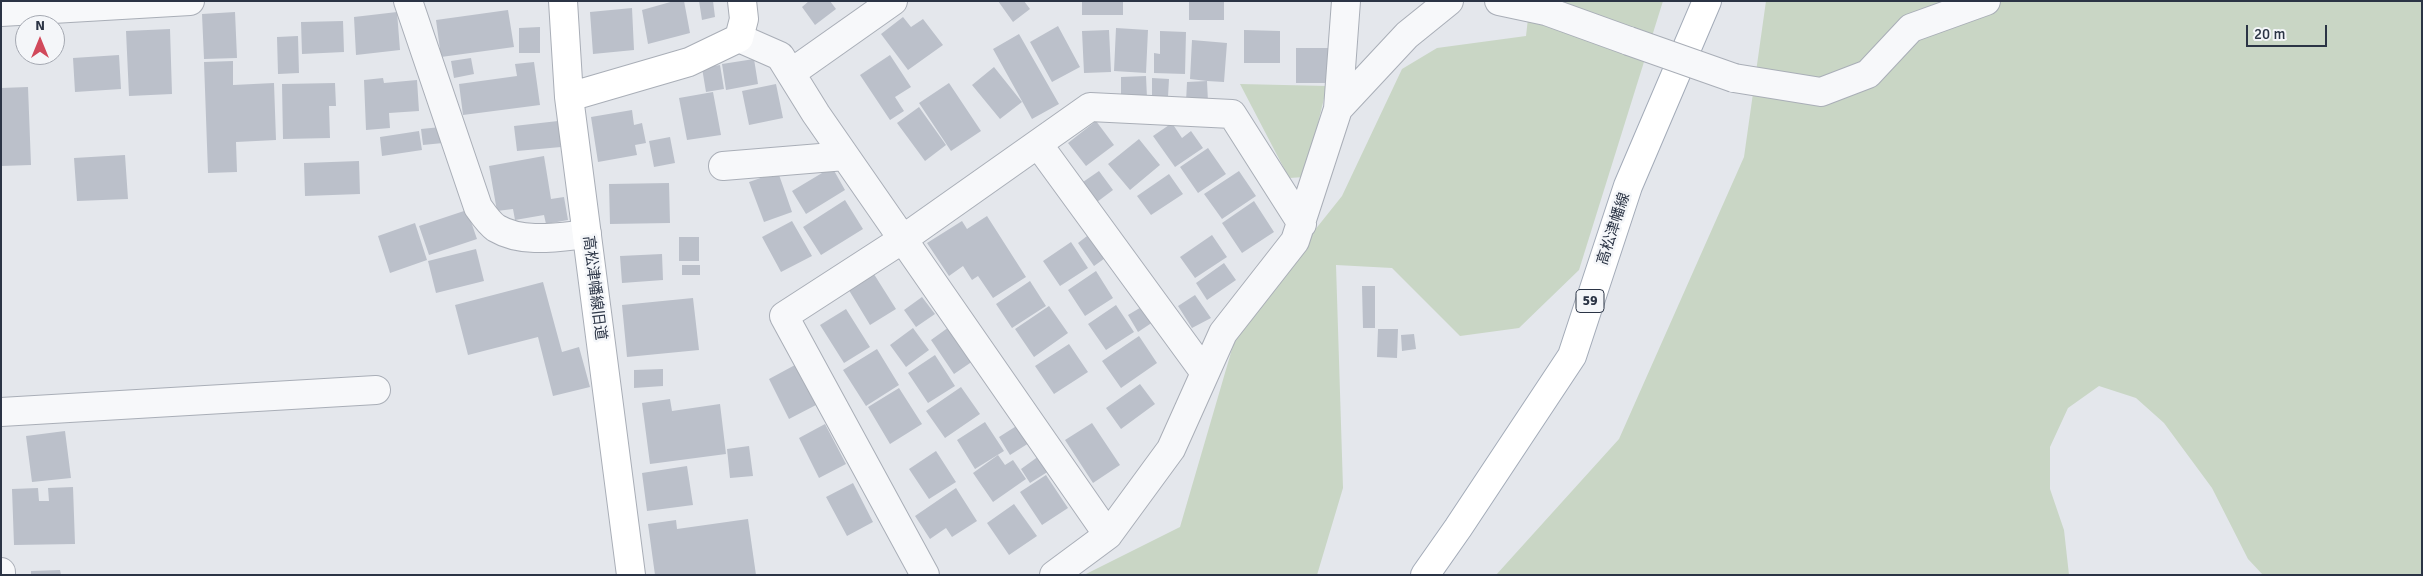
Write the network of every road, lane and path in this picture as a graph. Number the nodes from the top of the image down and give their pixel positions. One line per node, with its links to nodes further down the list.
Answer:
1 (190, 1): 11 (street)
2 (408, 1): 20 (street)
3 (563, 1): 14 (street, 高松津幡線旧道)
4 (742, 1): 12 (street)
5 (893, 1): 13 (street)
6 (1346, 1): 15 (street)
7 (1449, 1): 15 (street)
8 (1499, 1): 10 (street, bridge)
9 (1707, 1): 29 (street, 高松津幡線 / 59)
10 (1986, 1)
11 (1, 12)
12 (739, 38): 13 (street); 14 (street)
13 (790, 73): 17 (street)
14 (569, 98): 20 (street, 高松津幡線旧道)
15 (1338, 109): 19 (street)
16 (1038, 144): 19 (street); 21 (street); 22 (street)
17 (845, 156): 18 (street); 21 (street)
18 (723, 166)
19 (1302, 224): 22 (street)
20 (587, 234): 26 (street, 高松津幡線旧道)
21 (903, 239): 25 (street); 27 (street)
22 (1205, 373): 25 (street)
23 (376, 390): 24 (street)
24 (1, 412)
25 (1108, 535): 28 (street)
26 (631, 575)
27 (925, 575)
28 (1054, 575)
29 (1425, 575)

